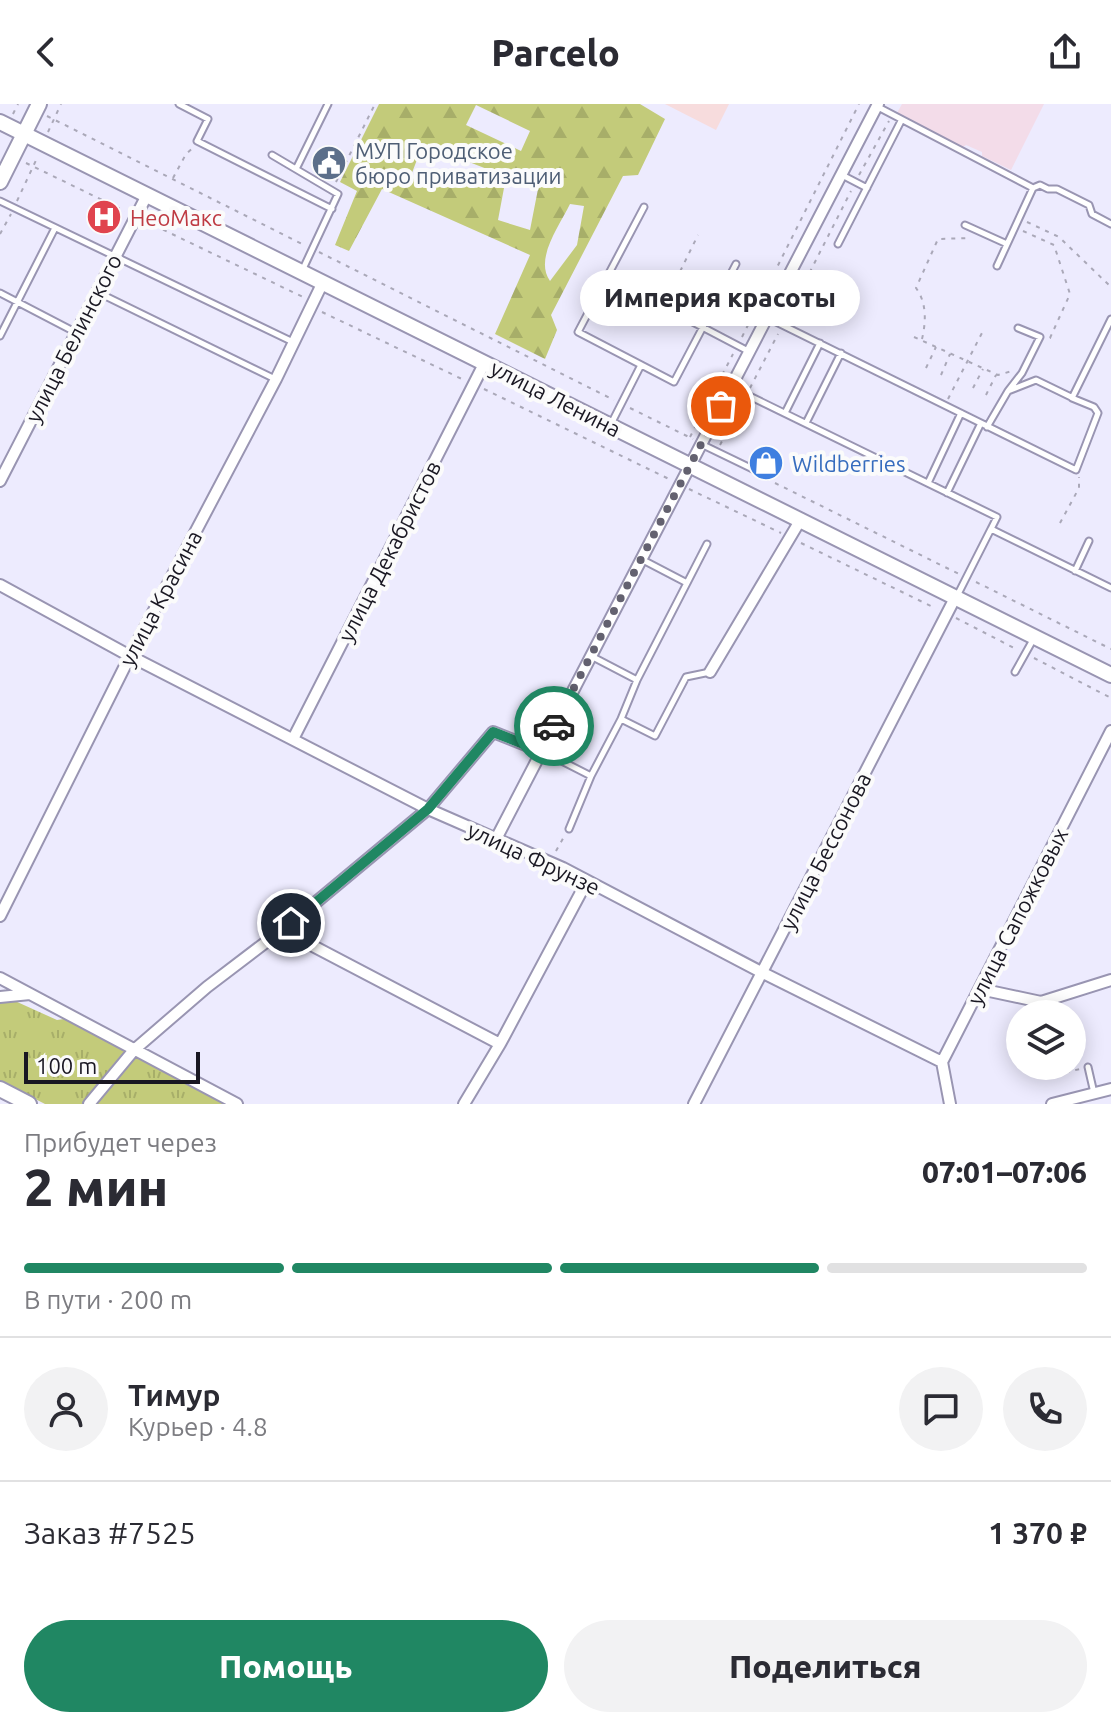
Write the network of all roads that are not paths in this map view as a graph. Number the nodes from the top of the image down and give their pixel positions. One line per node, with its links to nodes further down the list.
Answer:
1 (39, 104): 7 (main road)
2 (179, 104): 17 (lane)
3 (328, 104): 9 (lane)
4 (878, 105): 5 (lane); 10 (street)
5 (901, 121): 12 (lane); 13 (lane)
6 (0, 122): 7 (main road, улица Ленина)
7 (25, 134): 11 (main road); 14 (main road, улица Ленина)
8 (272, 155): 9 (lane)
9 (297, 167): 17 (lane)
10 (841, 175): 12 (lane); 32 (street)
11 (0, 182)
12 (867, 188): 21 (lane)
13 (1033, 188): 18 (lane); 22 (lane)
14 (147, 195): 23 (street, улица Белинского); 26 (main road, улица Ленина)
15 (0, 201): 20 (lane)
16 (644, 207): 27 (lane)
17 (332, 209): 26 (lane)
18 (1111, 224)
19 (965, 225): 22 (lane)
20 (55, 228): 23 (lane); 31 (lane)
21 (838, 244)
22 (1007, 244): 25 (lane)
23 (115, 257): 29 (street, улица Белинского); 38 (lane)
24 (736, 264): 34 (lane)
25 (997, 266)
26 (302, 272): 28 (main road, улица Ленина)
27 (607, 277): 34 (lane); 43 (lane)
28 (323, 282): 38 (street, улица Красина); 42 (main road, улица Ленина)
29 (96, 291): 36 (street, улица Белинского); 44 (lane)
30 (0, 293): 31 (lane)
31 (17, 302): 36 (lane); 37 (lane)
32 (767, 317): 39 (lane); 40 (street)
33 (1111, 319): 47 (lane)
34 (703, 327): 40 (lane); 43 (lane)
35 (1018, 328): 46 (lane)
36 (75, 332): 56 (street, улица Белинского)
37 (0, 336)
38 (293, 343): 44 (street, улица Красина)
39 (820, 343): 41 (lane); 48 (lane)
40 (749, 351): 45 (street)
41 (841, 353): 49 (lane); 50 (lane)
42 (485, 362): 51 (main road, улица Ленина); 78 (street, улица Декабристов)
43 (641, 365): 51 (lane)
44 (276, 379): 71 (street, улица Красина)
45 (730, 387): 48 (lane); 53 (street)
46 (1008, 391): 47 (lane); 52 (lane)
47 (1072, 398): 52 (lane)
48 (785, 413): 50 (lane)
49 (961, 413): 52 (lane); 57 (lane)
50 (806, 423): 57 (lane)
51 (610, 425): 54 (main road, улица Ленина)
52 (984, 425): 58 (lane)
53 (701, 444): 54 (street); 55 (lane)
54 (689, 466): 59 (main road, улица Ленина); 63 (street)
55 (767, 476)
56 (0, 481)
57 (928, 483): 58 (lane)
58 (947, 493): 60 (lane)
59 (801, 519): 68 (main road, улица Ленина); 72 (street)
60 (991, 529): 64 (lane); 68 (lane)
61 (1089, 541): 64 (lane)
62 (707, 544): 65 (lane)
63 (640, 559): 65 (lane); 70 (street)
64 (1075, 571): 67 (lane)
65 (687, 583): 75 (lane)
66 (0, 585): 71 (street, улица Фрунзе)
67 (1111, 588)
68 (955, 598): 69 (main road, улица Ленина); 87 (street, улица Бессонова)
69 (1034, 637): 73 (lane); 74 (main road, улица Ленина)
70 (590, 655): 75 (lane); 79 (street)
71 (130, 656): 78 (street, улица Фрунзе); 85 (street, улица Красина)
72 (710, 672): 76 (lane)
73 (1015, 672)
74 (1111, 675)
75 (637, 680): 76 (lane)
76 (621, 719): 80 (lane)
77 (1111, 731): 90 (street, улица Сапожковых)
78 (293, 739): 81 (street, улица Фрунзе)
79 (541, 751): 80 (lane); 81 (street); 83 (street)
80 (591, 776): 82 (lane)
81 (428, 809): 83 (street, улица Фрунзе); 86 (street)
82 (569, 829)
83 (496, 839): 84 (street, улица Фрунзе)
84 (587, 881): 87 (street, улица Фрунзе); 93 (street)
85 (0, 916)
86 (291, 923): 93 (street); 94 (street)
87 (763, 973): 95 (street, улица Фрунзе); 104 (street, улица Бессонова)
88 (0, 978): 91 (street)
89 (1111, 980): 90 (street)
90 (980, 989): 95 (street, улица Сапожковых)
91 (31, 994): 92 (street); 94 (street)
92 (0, 997)
93 (500, 1044): 103 (street)
94 (134, 1050): 101 (street); 102 (street)
95 (942, 1062): 105 (street)
96 (1088, 1067): 99 (lane)
97 (0, 1089): 100 (main road)
98 (1111, 1089): 99 (street)
99 (1094, 1093): 106 (street)
100 (29, 1104)
101 (89, 1104)
102 (237, 1104)
103 (464, 1104)
104 (694, 1104)
105 (950, 1104)
106 (1052, 1104)

